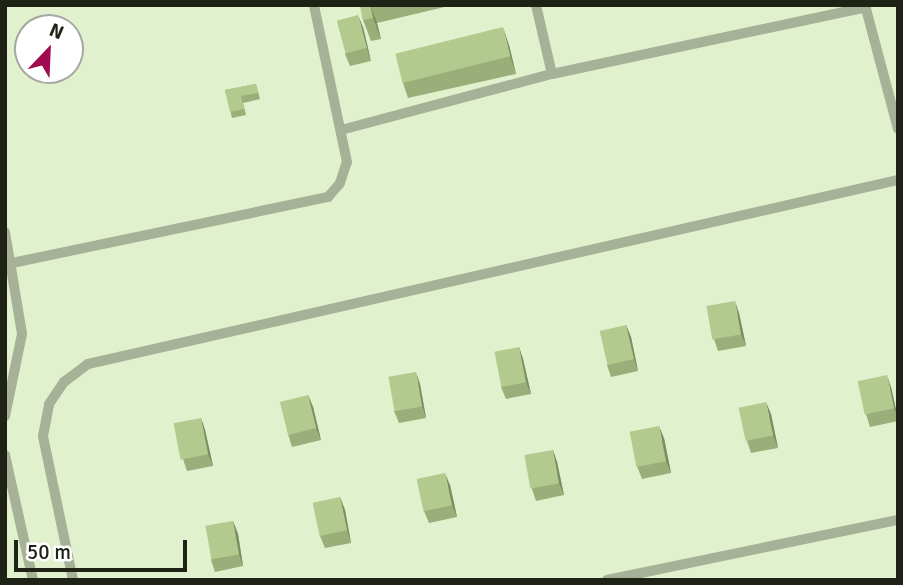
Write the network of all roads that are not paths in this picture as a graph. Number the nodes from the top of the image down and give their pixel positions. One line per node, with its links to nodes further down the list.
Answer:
1 (314, 5): 6 (lane)
2 (536, 5): 4 (lane)
3 (866, 6): 4 (lane); 5 (lane)
4 (552, 74): 6 (lane)
5 (898, 129)
6 (341, 130): 9 (lane)
7 (898, 180): 16 (lane)
8 (5, 232): 9 (lane)
9 (12, 264): 10 (lane)
10 (5, 416)
11 (5, 454): 12 (lane)
12 (15, 500): 13 (lane); 15 (lane)
13 (5, 510)
14 (898, 520): 17 (lane)
15 (33, 580)
16 (74, 580)
17 (607, 580)

